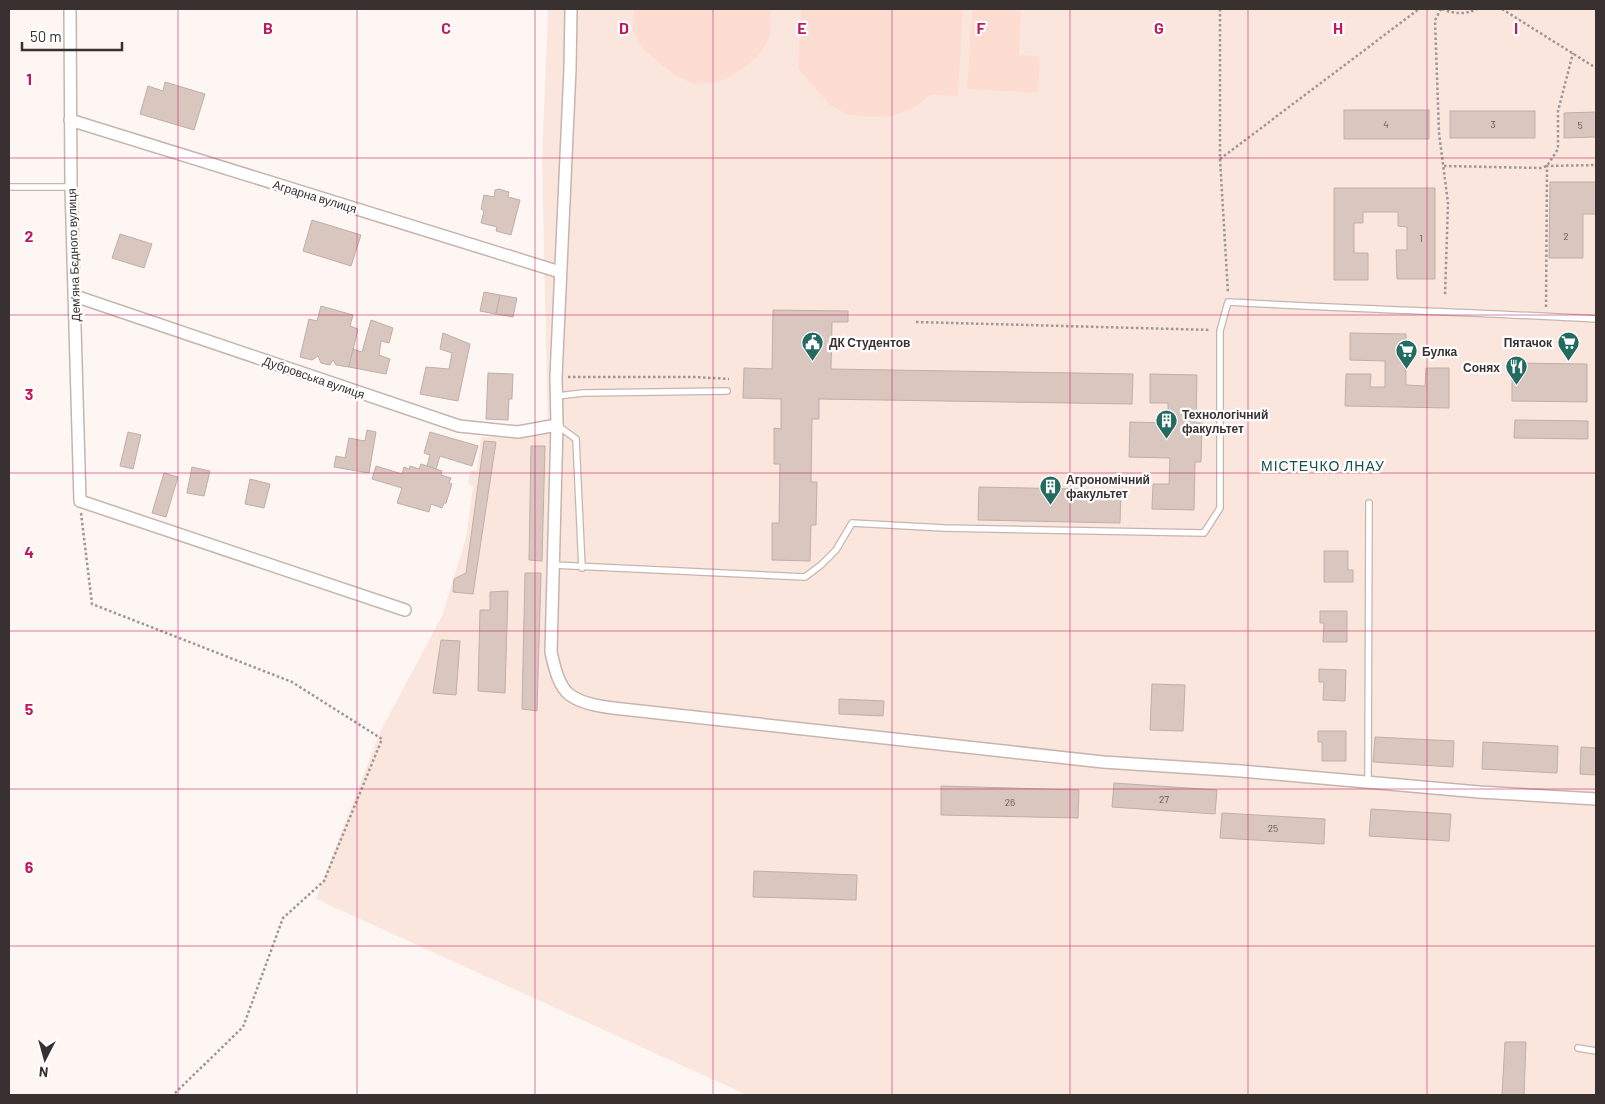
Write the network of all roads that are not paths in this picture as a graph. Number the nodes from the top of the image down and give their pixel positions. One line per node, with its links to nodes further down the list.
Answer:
1 (70, 9): 3 (street, Дем’яна Бєдного вулиця)
2 (571, 9): 6 (street)
3 (70, 120): 4 (street, Дем’яна Бєдного вулиця); 6 (street, Аграрна вулиця)
4 (71, 187): 5 (lane); 7 (street, Дем’яна Бєдного вулиця)
5 (9, 188)
6 (560, 272): 10 (street)
7 (75, 296): 11 (street, Дубровська вулиця); 15 (street, Дем’яна Бєдного вулиця)
8 (1596, 319): 14 (lane)
9 (727, 391): 10 (lane)
10 (556, 396): 11 (street)
11 (557, 425): 13 (street); 14 (lane)
12 (1369, 503): 16 (lane)
13 (553, 566): 14 (lane); 16 (street)
14 (582, 568)
15 (405, 610)
16 (1368, 782): 17 (street)
17 (1596, 799)
18 (1578, 1048): 19 (lane)
19 (1596, 1051)

